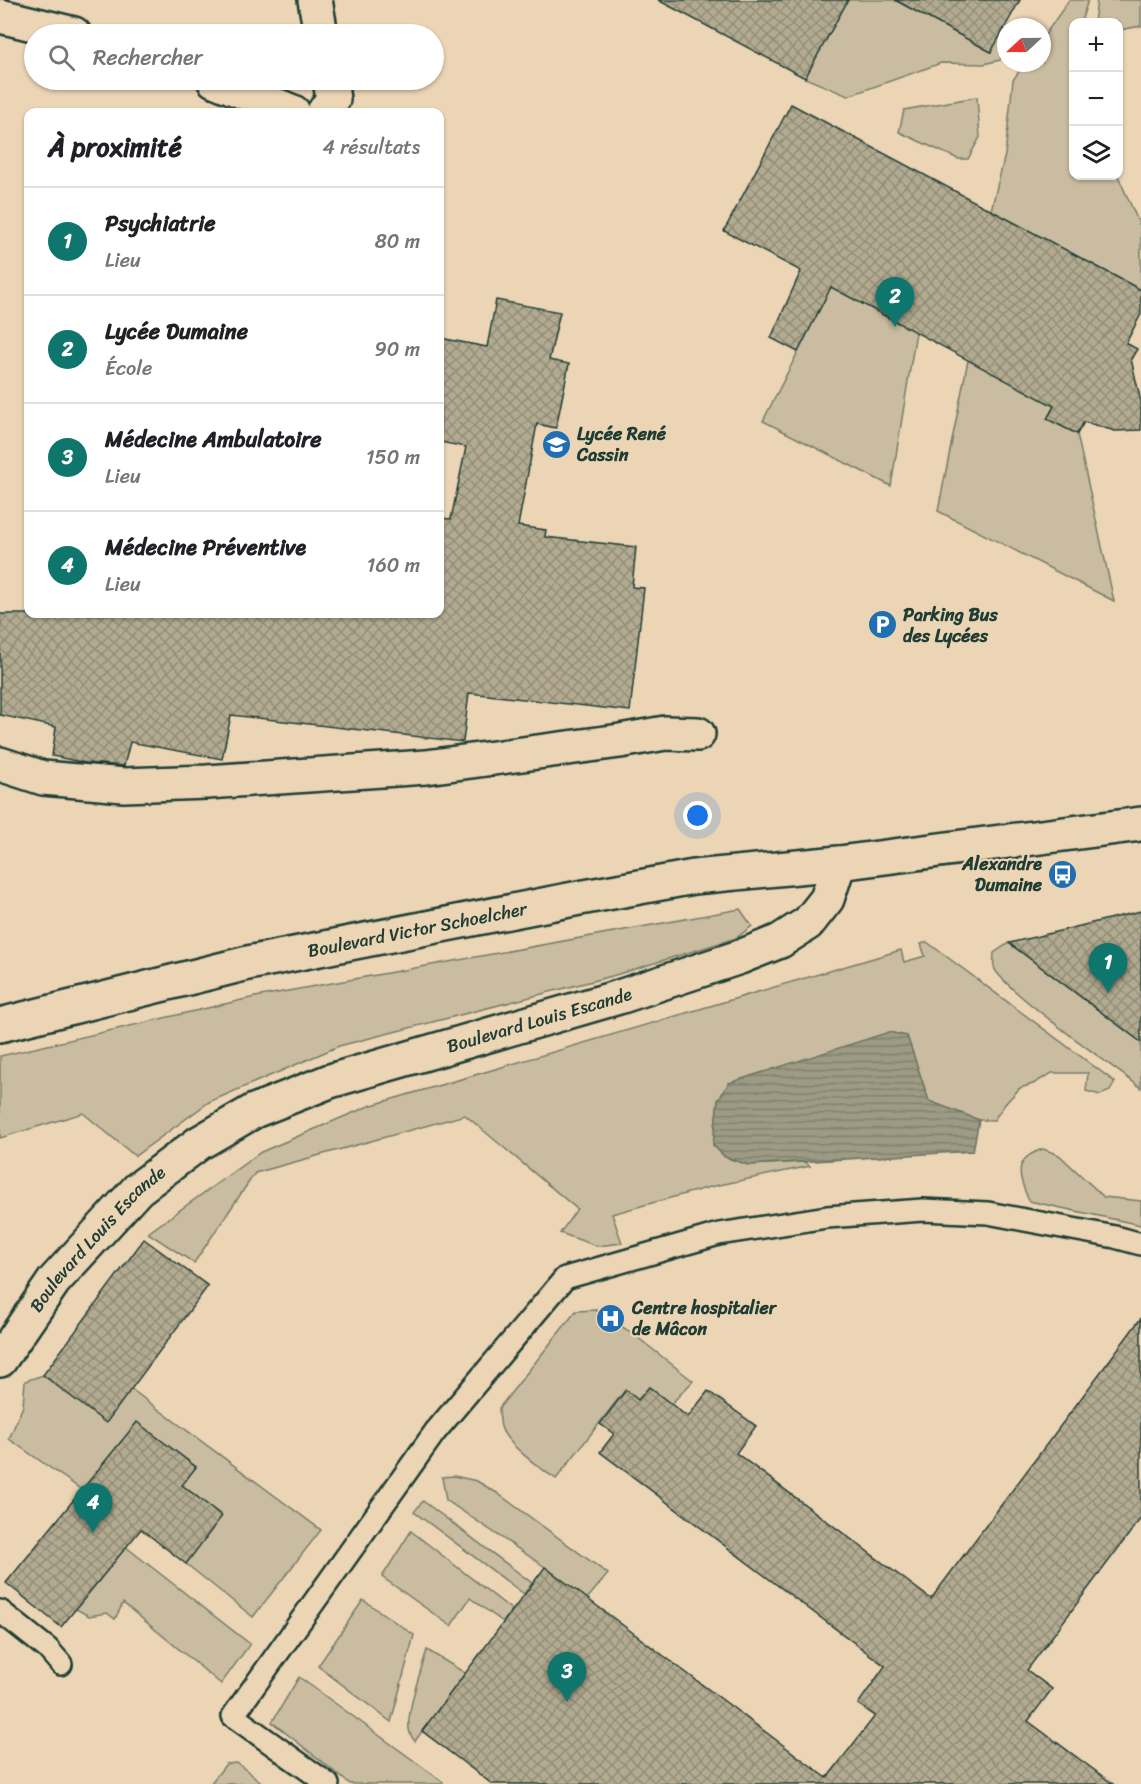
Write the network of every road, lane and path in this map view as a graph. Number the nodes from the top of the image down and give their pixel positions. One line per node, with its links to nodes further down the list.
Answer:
1 (315, 0): 4 (street)
2 (0, 16): 3 (street)
3 (33, 24)
4 (319, 24)
5 (239, 90): 7 (street)
6 (332, 90): 8 (street)
7 (283, 108)
8 (327, 108)
9 (698, 734): 10 (street)
10 (0, 764)
11 (1141, 824): 12 (street)
12 (839, 863): 13 (street, Boulevard Victor Schoelcher); 15 (street, Boulevard Louis Escande)
13 (0, 1024)
14 (1141, 1244): 18 (lane)
15 (0, 1360)
16 (0, 1611): 17 (lane)
17 (61, 1664)
18 (328, 1784)

